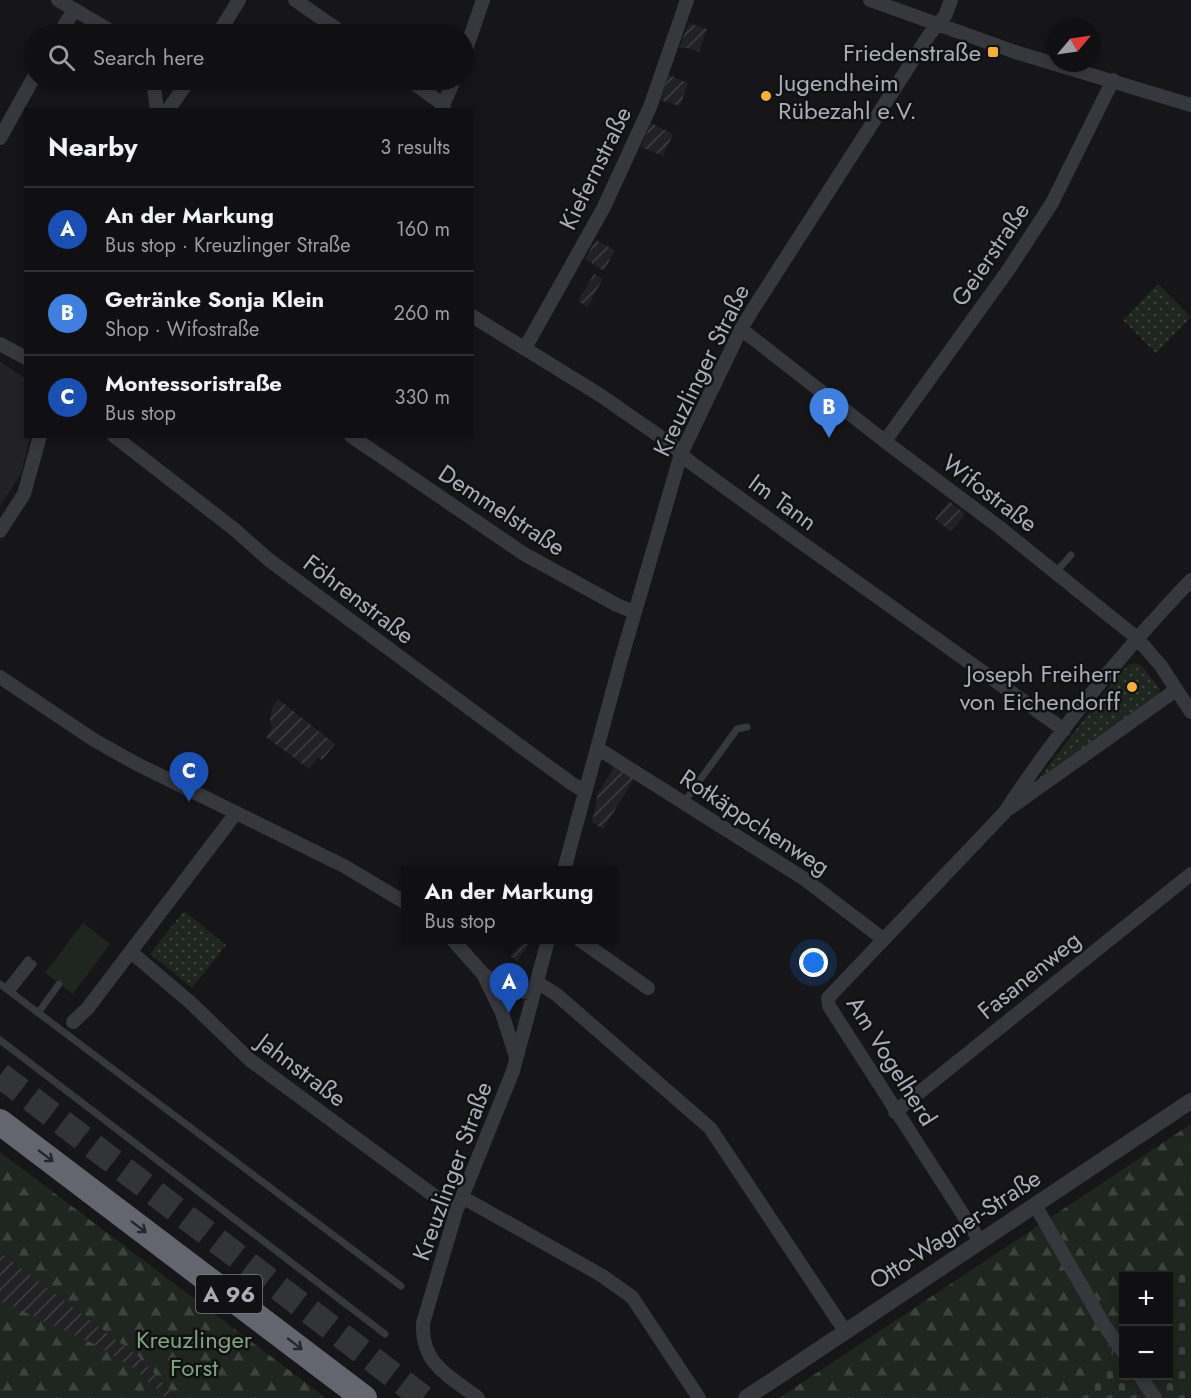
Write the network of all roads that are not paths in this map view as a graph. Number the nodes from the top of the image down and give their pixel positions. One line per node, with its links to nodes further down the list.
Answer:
1 (58, 0): 8 (street)
2 (239, 0): 12 (street)
3 (295, 0): 13 (street)
4 (483, 0): 14 (street)
5 (687, 0): 29 (street, Kiefernstraße)
6 (870, 0): 9 (street)
7 (951, 0): 9 (street, Kreuzlinger Straße)
8 (74, 10): 10 (street); 11 (street)
9 (938, 23): 15 (street); 27 (street, Kreuzlinger Straße)
10 (65, 24)
11 (98, 24)
12 (224, 24)
13 (330, 24)
14 (474, 26)
15 (1113, 80): 21 (street); 34 (street, Geierstraße)
16 (27, 90): 25 (street)
17 (154, 90): 23 (street)
18 (182, 90): 24 (street)
19 (422, 90): 22 (street)
20 (450, 90): 22 (street)
21 (1191, 105)
22 (443, 107)
23 (157, 108)
24 (169, 108)
25 (0, 138)
26 (474, 317): 29 (street, Im Tann)
27 (741, 329): 34 (street, Wifostraße); 35 (street, Kreuzlinger Straße)
28 (0, 344): 30 (street)
29 (525, 348): 35 (street, Im Tann)
30 (24, 357)
31 (39, 438): 36 (street)
32 (117, 438): 48 (street, Föhrenstraße)
33 (354, 438): 40 (street, Demmelstraße)
34 (885, 441): 38 (street, Wifostraße)
35 (681, 454): 40 (street, Kreuzlinger Straße); 46 (street, Im Tann)
36 (0, 531)
37 (1071, 555): 38 (lane)
38 (1056, 572): 41 (street, Wifostraße)
39 (1191, 580): 41 (street)
40 (634, 612): 47 (street, Kreuzlinger Straße)
41 (1137, 638): 43 (street, Wifostraße); 46 (street)
42 (0, 677): 50 (street)
43 (1176, 690): 44 (street, Wifostraße); 51 (street)
44 (1191, 712)
45 (747, 726): 49 (lane)
46 (1064, 730): 51 (street)
47 (597, 748): 48 (street, Kreuzlinger Straße); 49 (street, Rotkäppchenweg)
48 (584, 790): 52 (street, Kreuzlinger Straße)
49 (684, 802): 55 (street, Rotkäppchenweg)
50 (236, 813): 54 (street); 59 (street)
51 (1004, 813): 55 (street, Am Vogelherd)
52 (565, 866)
53 (1191, 874): 72 (street, Fasanenweg)
54 (401, 900)
55 (883, 939): 72 (street, Am Vogelherd)
56 (457, 944): 61 (street)
57 (547, 944): 64 (street, Kreuzlinger Straße)
58 (587, 944): 65 (street)
59 (131, 951): 67 (street); 76 (street, Jahnstraße)
60 (30, 962): 63 (lane)
61 (483, 974): 64 (street); 70 (street)
62 (59, 984): 66 (lane)
63 (6, 988): 66 (lane)
64 (535, 988): 70 (street, Kreuzlinger Straße); 79 (street)
65 (648, 988)
66 (38, 1013): 68 (lane)
67 (74, 1022): 68 (lane)
68 (64, 1034): 78 (lane)
69 (0, 1040): 80 (lane)
70 (516, 1059): 74 (street, Kreuzlinger Straße)
71 (1191, 1101): 75 (street, Otto-Wagner-Straße)
72 (896, 1112): 77 (street, Am Vogelherd)
73 (0, 1122): 83 (highway, A 96, one-way to 83)
74 (462, 1197): 76 (street, Kreuzlinger Straße); 85 (street)
75 (1035, 1205): 77 (street, Otto-Wagner-Straße); 81 (street)
76 (456, 1212): 84 (street, Kreuzlinger Straße)
77 (980, 1241): 79 (street, Otto-Wagner-Straße)
78 (400, 1286)
79 (845, 1331): 86 (street, Otto-Wagner-Straße)
80 (386, 1334)
81 (1119, 1346)
82 (1143, 1380): 87 (street)
83 (364, 1398)
84 (477, 1398)
85 (699, 1398)
86 (746, 1398)
87 (1155, 1398)

